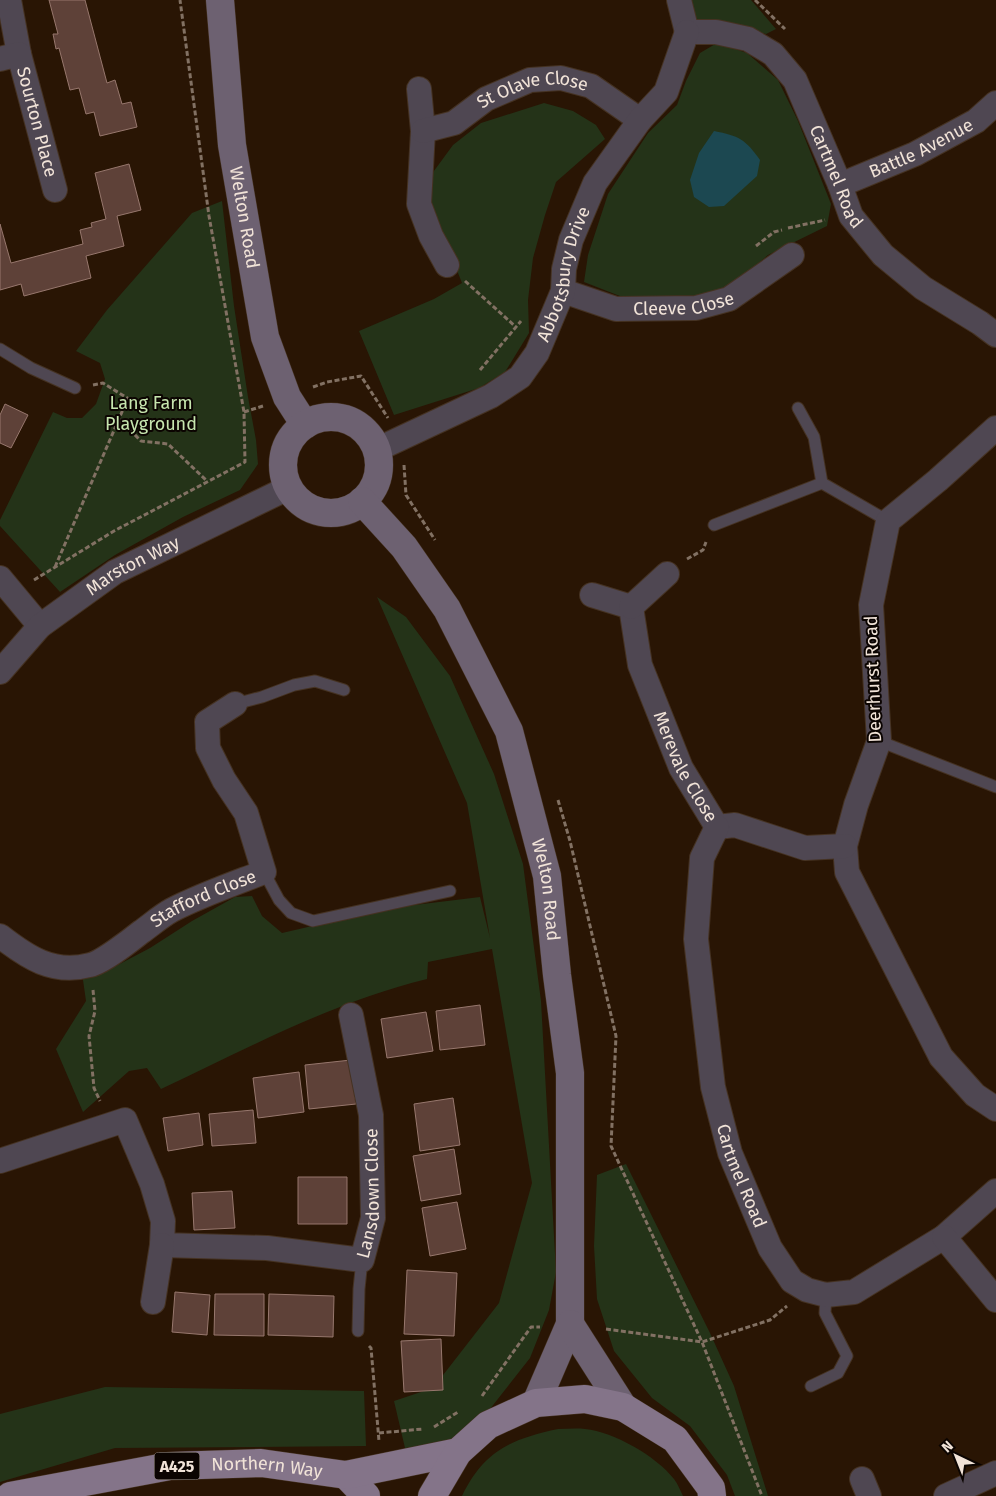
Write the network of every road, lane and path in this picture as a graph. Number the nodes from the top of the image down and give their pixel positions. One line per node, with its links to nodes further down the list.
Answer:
1 (9, 0): 6 (street, Sourton Place)
2 (180, 0): 31 (path)
3 (220, 0): 28 (street, Welton Road)
4 (679, 0): 5 (street)
5 (687, 32): 9 (street, Abbotsbury Drive); 11 (street, Cartmel Road)
6 (10, 57): 12 (street, Sourton Place)
7 (419, 89): 10 (street)
8 (996, 103): 11 (street, Battle Avenue)
9 (640, 120): 10 (street, St Olave Close); 17 (street, Abbotsbury Drive)
10 (423, 131): 16 (street)
11 (840, 185): 13 (street, Cartmel Road)
12 (55, 190)
13 (851, 216): 14 (path); 20 (street, Cartmel Road)
14 (754, 248)
15 (792, 255): 17 (street, Cleeve Close)
16 (447, 265): 19 (path)
17 (563, 292): 30 (street, Abbotsbury Drive)
18 (522, 320): 19 (path)
19 (516, 327): 22 (path)
20 (996, 335)
21 (0, 349): 23 (lane)
22 (474, 377)
23 (75, 388): 24 (path)
24 (128, 398): 25 (path); 27 (path)
25 (132, 401)
26 (798, 408): 32 (lane)
27 (119, 419): 31 (path); 37 (path)
28 (305, 425): 30 (street); 33 (street)
29 (996, 428): 35 (street)
30 (376, 450): 34 (street)
31 (207, 481): 37 (path)
32 (822, 483): 35 (lane); 36 (lane)
33 (288, 488): 34 (street); 42 (street, Marston Way)
34 (362, 501): 65 (street, Welton Road)
35 (888, 521): 46 (street, Deerhurst Road)
36 (714, 525): 38 (path)
37 (55, 568): 39 (path)
38 (666, 574): 41 (street)
39 (7, 586): 42 (street)
40 (592, 595): 41 (street)
41 (631, 607): 48 (street, Merevale Close)
42 (40, 626): 43 (street, Marston Way)
43 (0, 672)
44 (344, 690): 45 (lane)
45 (235, 704): 50 (street, Stafford Close)
46 (879, 741): 47 (lane); 49 (street, Deerhurst Road)
47 (996, 786)
48 (718, 827): 49 (street, Merevale Close); 62 (street, Cartmel Road)
49 (845, 846): 55 (street, Deerhurst Road)
50 (264, 872): 51 (lane); 53 (street, Stafford Close)
51 (450, 891)
52 (0, 936): 53 (street, Stafford Close)
53 (91, 965): 56 (path)
54 (351, 1015): 61 (street, Lansdown Close)
55 (996, 1109)
56 (118, 1122): 57 (street); 60 (street)
57 (0, 1161)
58 (996, 1191): 59 (street)
59 (944, 1237): 62 (street); 63 (street)
60 (162, 1245): 61 (street, Lansdown Close); 64 (street)
61 (362, 1260): 66 (lane)
62 (817, 1292): 65 (path); 67 (lane)
63 (996, 1300)
64 (154, 1302)
65 (570, 1324): 68 (path); 69 (street, Welton Road); 70 (street)
66 (358, 1331): 71 (path)
67 (811, 1386)
68 (480, 1398)
69 (536, 1403): 70 (main road); 72 (main road)
70 (623, 1407): 78 (main road)
71 (464, 1408)
72 (458, 1452): 74 (main road, A425); 77 (main road)
73 (996, 1473): 79 (street)
74 (346, 1475): 75 (main road, Northern Way / A425); 76 (main road)
75 (10, 1496)
76 (366, 1496)
77 (432, 1496)
78 (712, 1496)
79 (946, 1496)

